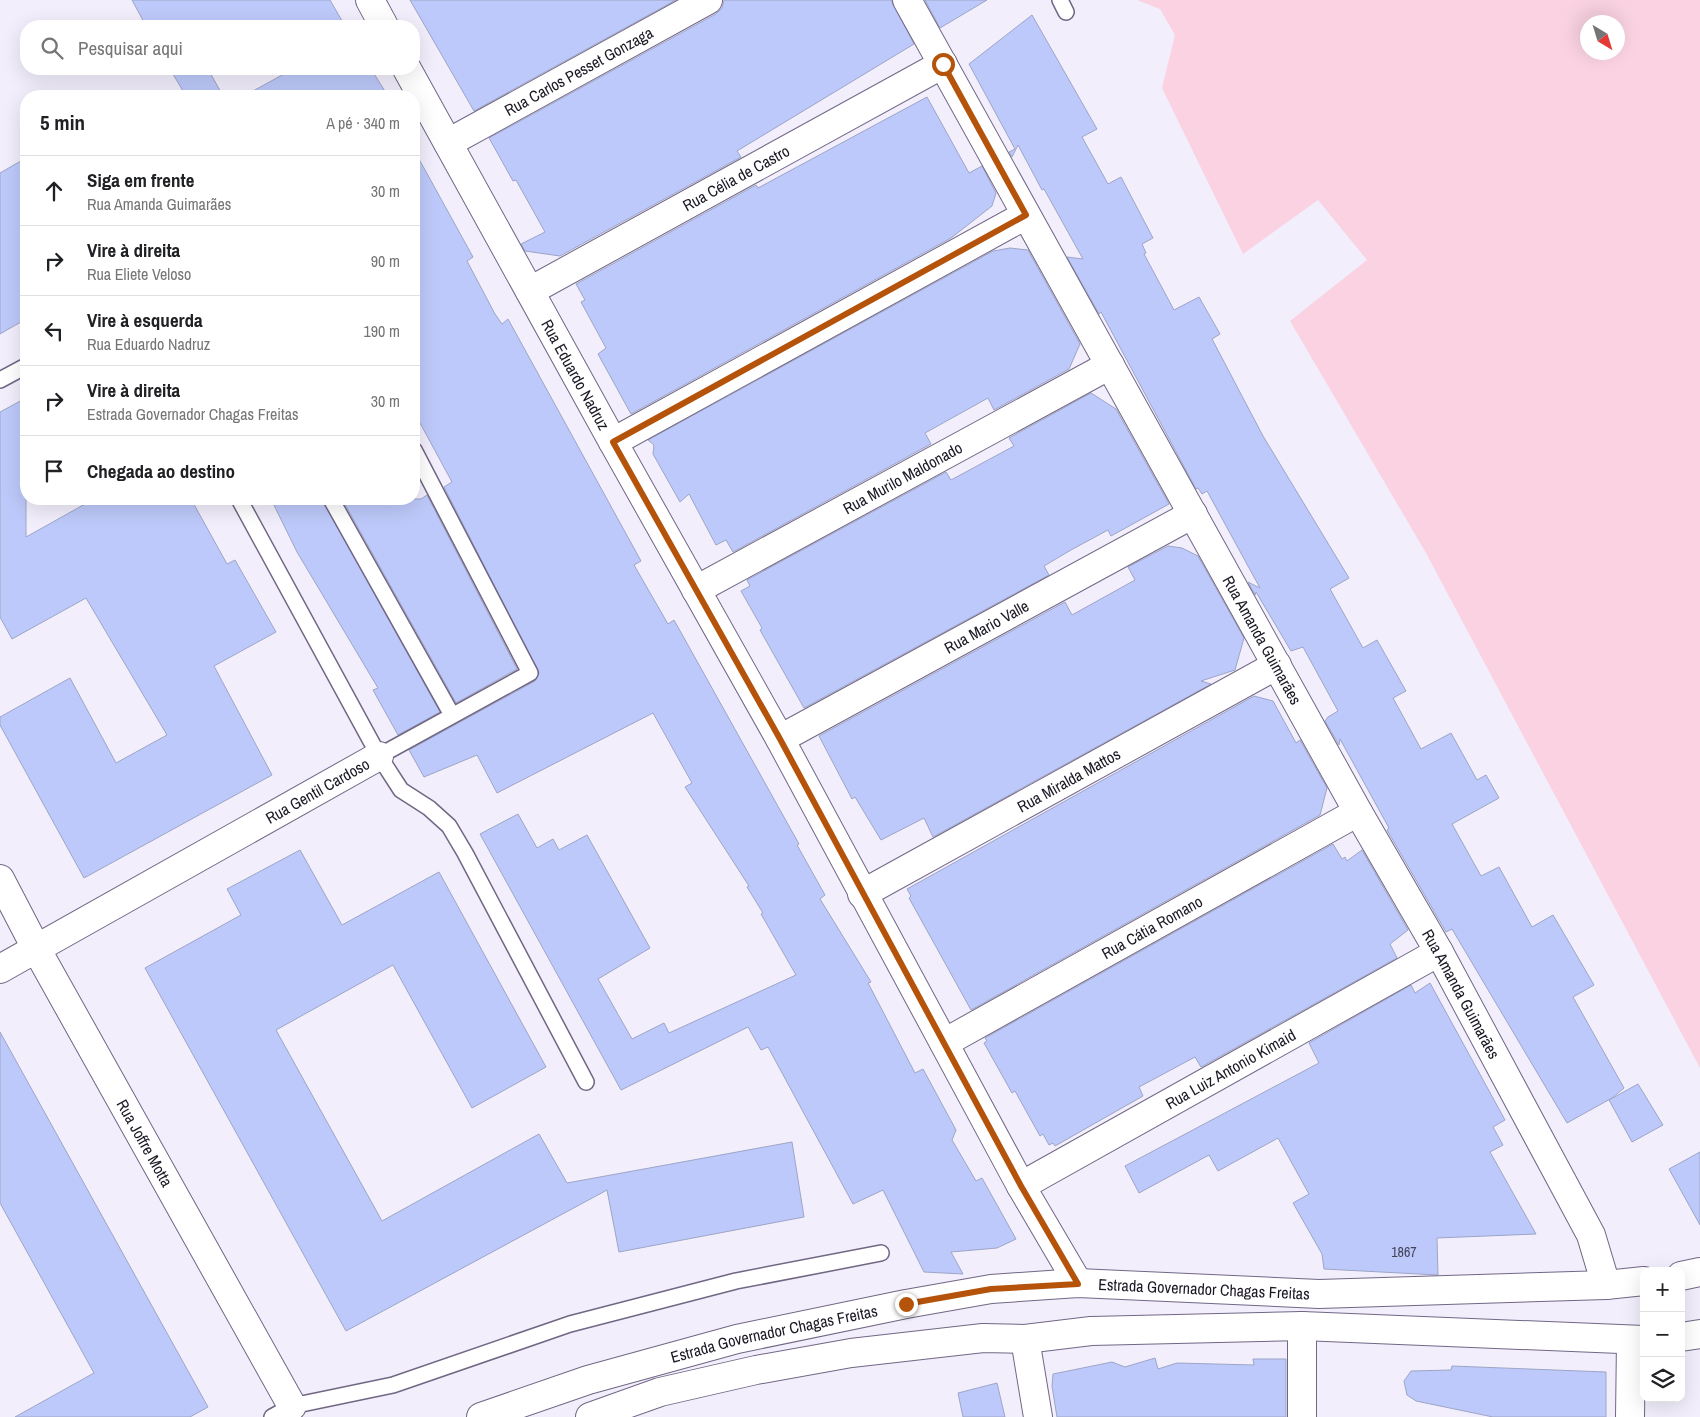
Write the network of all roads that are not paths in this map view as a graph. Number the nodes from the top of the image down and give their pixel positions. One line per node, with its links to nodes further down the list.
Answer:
1 (370, 0): 4 (street)
2 (708, 0): 9 (street, Rua Carlos Pesset Gonzaga)
3 (907, 0): 5 (street, Rua Amanda Guimarães)
4 (381, 20)
5 (943, 64): 10 (street, Rua Amanda Guimarães); 11 (street, Rua Célia de Castro)
6 (410, 75): 7 (street, Rua Eduardo Nadruz)
7 (418, 90)
8 (420, 93): 9 (street, Rua Eduardo Nadruz)
9 (448, 144): 11 (street, Rua Eduardo Nadruz)
10 (1026, 215): 12 (street, Rua Amanda Guimarães); 15 (street)
11 (530, 291): 15 (street, Rua Eduardo Nadruz)
12 (1110, 365): 19 (street, Rua Amanda Guimarães); 20 (street, Rua Murilo Maldonado)
13 (20, 369): 14 (lane)
14 (0, 380)
15 (613, 442): 20 (street, Rua Eduardo Nadruz)
16 (420, 462): 22 (lane)
17 (242, 505): 24 (lane, Rua Gentil Cardoso)
18 (334, 505): 22 (lane)
19 (1193, 514): 21 (street, Rua Amanda Guimarães); 23 (street, Rua Mario Valle)
20 (696, 590): 23 (street, Rua Eduardo Nadruz)
21 (1277, 665): 25 (street, Rua Amanda Guimarães); 27 (street, Rua Miralda Mattos)
22 (452, 715): 24 (lane)
23 (780, 739): 27 (street, Rua Eduardo Nadruz)
24 (380, 756): 28 (street, Rua Gentil Cardoso); 32 (lane)
25 (1358, 812): 29 (street, Rua Amanda Guimarães); 31 (street, Rua Cátia Romano)
26 (0, 879): 28 (street, Rua Joffre Motta)
27 (862, 894): 31 (street, Rua Eduardo Nadruz)
28 (37, 950): 30 (street, Rua Gentil Cardoso); 45 (street, Rua Joffre Motta)
29 (1439, 952): 33 (street, Rua Luiz Antonio Kimaid); 39 (street, Rua Amanda Guimarães)
30 (0, 969)
31 (944, 1043): 33 (street, Rua Eduardo Nadruz)
32 (586, 1082)
33 (1021, 1186): 38 (street, Rua Eduardo Nadruz)
34 (881, 1253): 45 (lane)
35 (1700, 1272): 36 (street)
36 (1685, 1275)
37 (1640, 1281): 39 (street, Estrada Governador Chagas Freitas)
38 (1078, 1284): 39 (street, Estrada Governador Chagas Freitas); 46 (street, Estrada Governador Chagas Freitas)
39 (1606, 1285)
40 (1302, 1326): 43 (street, Estrada Governador Chagas Freitas); 44 (street, Estrada Governador Chagas Freitas); 49 (street)
41 (1700, 1334): 42 (street)
42 (1685, 1336)
43 (1025, 1340): 47 (street, Estrada Governador Chagas Freitas); 48 (street)
44 (1637, 1341): 50 (street)
45 (282, 1411)
46 (481, 1417)
47 (590, 1417)
48 (1038, 1417)
49 (1302, 1417)
50 (1630, 1417)

